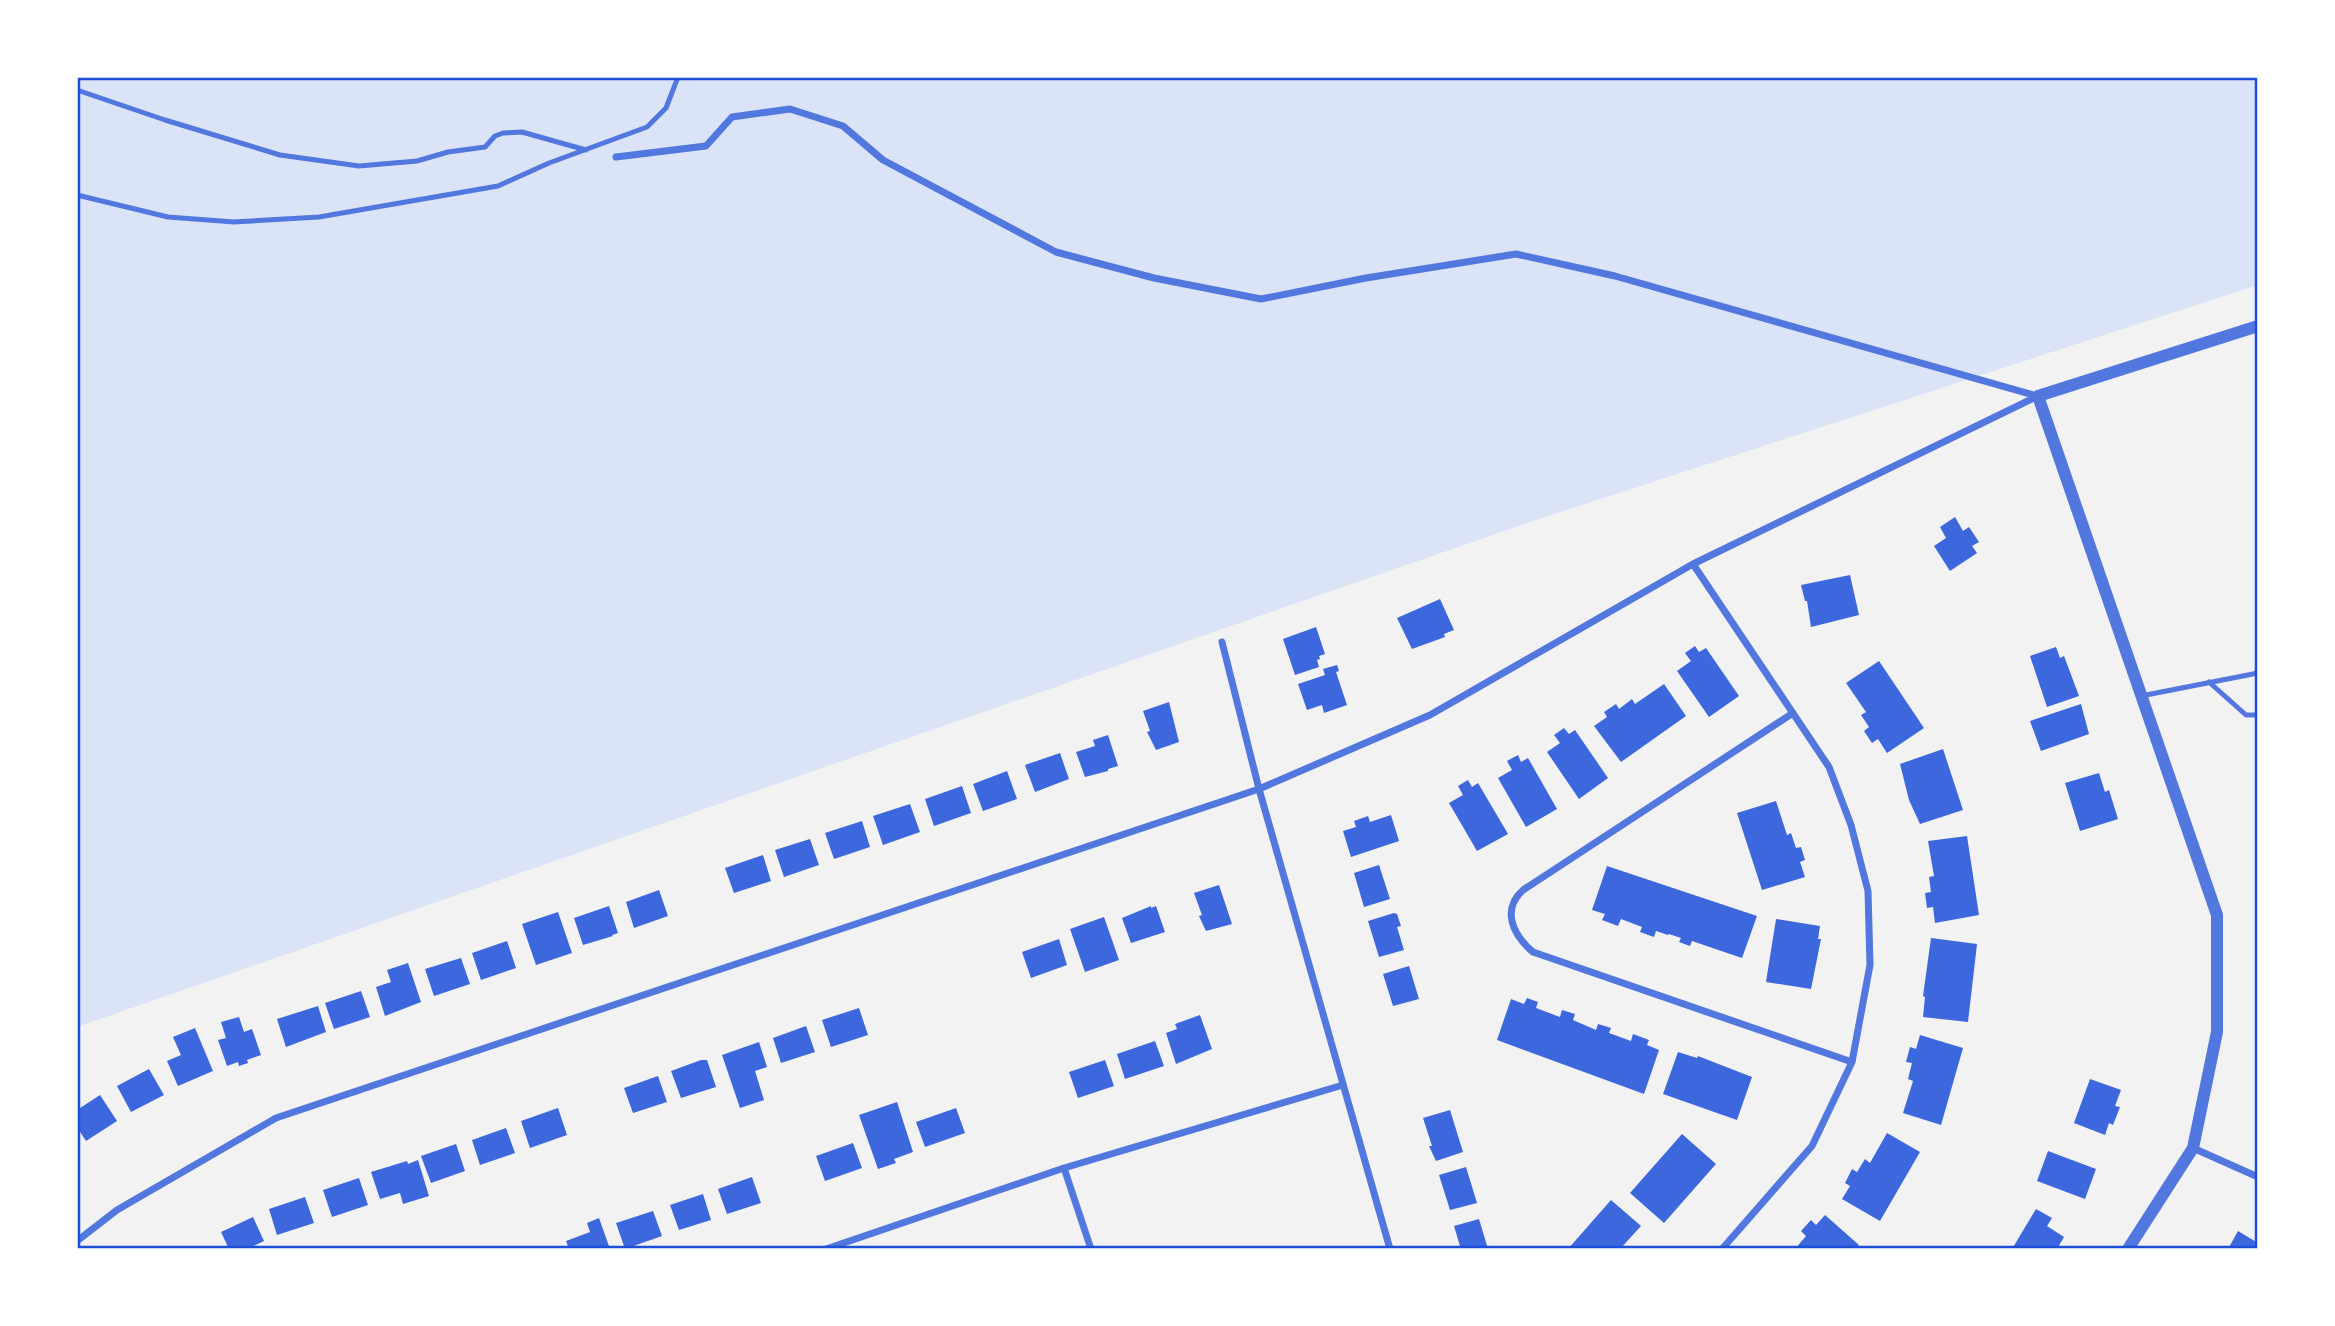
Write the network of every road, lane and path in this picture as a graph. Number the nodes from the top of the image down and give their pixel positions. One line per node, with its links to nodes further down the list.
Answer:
1 (678, 77): 3 (lane)
2 (77, 90): 3 (lane)
3 (586, 150): 5 (lane)
4 (616, 157): 7 (street)
5 (77, 195)
6 (2258, 326): 7 (street)
7 (2038, 396): 8 (street); 12 (street)
8 (1693, 564): 13 (street); 15 (street)
9 (1222, 642): 15 (street)
10 (2258, 673): 11 (lane)
11 (2209, 682): 12 (lane); 14 (lane)
12 (2141, 696): 18 (street)
13 (1793, 713): 16 (street); 16 (street)
14 (2258, 715)
15 (1259, 789): 17 (street); 21 (street)
16 (1852, 1062): 25 (street)
17 (1343, 1085): 19 (street); 24 (street)
18 (2193, 1149): 20 (street); 26 (street)
19 (1064, 1168): 22 (street); 23 (street)
20 (2258, 1177)
21 (77, 1241)
22 (826, 1249)
23 (1091, 1249)
24 (1390, 1249)
25 (1721, 1249)
26 (2128, 1249)

